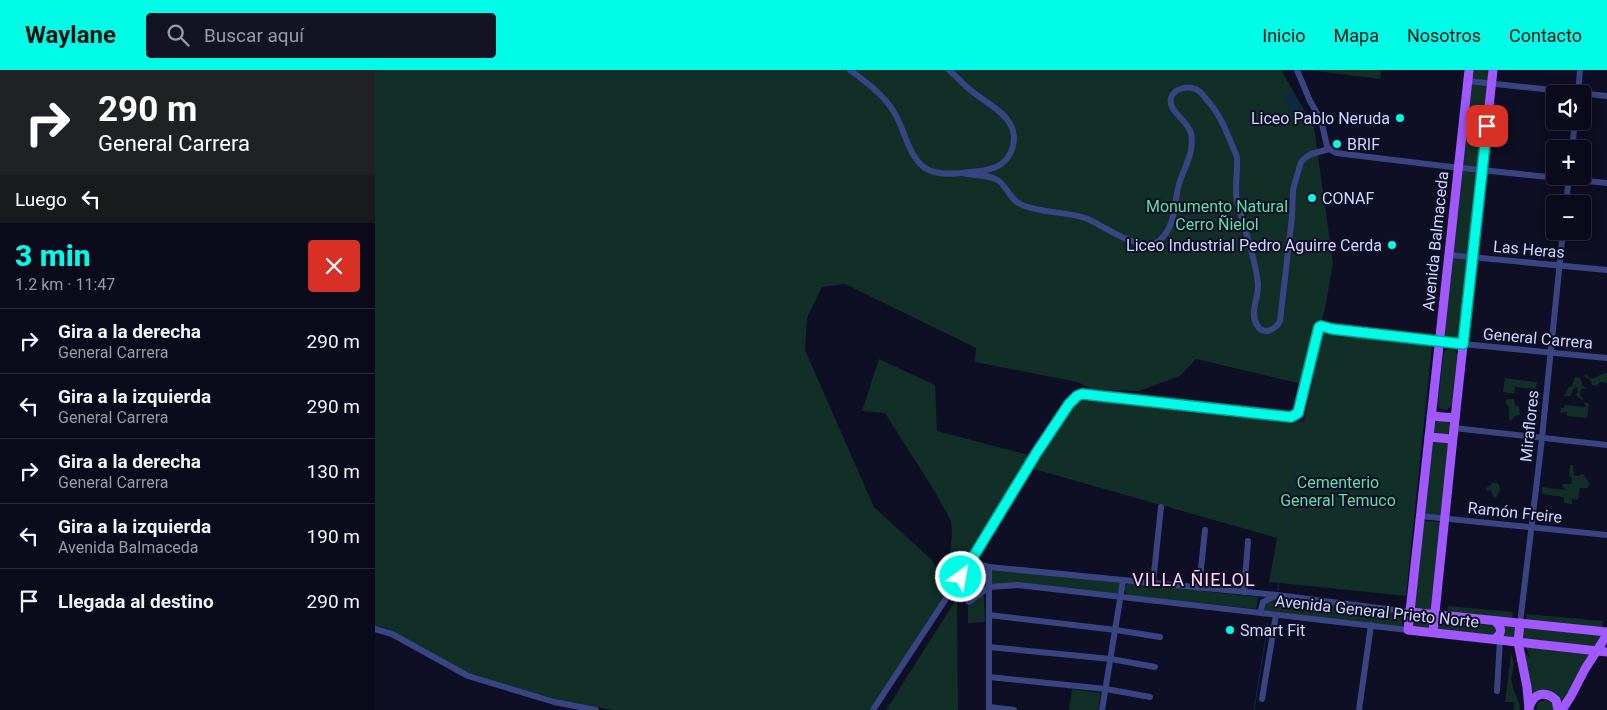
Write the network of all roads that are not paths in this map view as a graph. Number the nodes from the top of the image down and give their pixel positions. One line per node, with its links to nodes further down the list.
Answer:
1 (851, 70): 16 (street)
2 (949, 70): 16 (street)
3 (1297, 70): 13 (street)
4 (1469, 70): 7 (main road, Avenida Balmaceda)
5 (1493, 70): 8 (main road)
6 (1580, 70): 9 (street)
7 (1467, 81): 8 (street); 14 (main road, Avenida Balmaceda)
8 (1491, 84): 10 (street); 15 (main road)
9 (1579, 85)
10 (1546, 90)
11 (1591, 94): 12 (street)
12 (1607, 96)
13 (1329, 149): 14 (street); 16 (street)
14 (1458, 167): 15 (street); 21 (main road, Avenida Balmaceda)
15 (1482, 170): 17 (street); 22 (main road)
16 (963, 173)
17 (1546, 176)
18 (1591, 181): 19 (street)
19 (1607, 183)
20 (1562, 240): 23 (street, Miraflores)
21 (1449, 255): 22 (street, Las Heras); 25 (main road, Avenida Balmaceda)
22 (1472, 258): 23 (street, Las Heras); 26 (main road)
23 (1560, 266): 24 (street, Las Heras); 27 (street, Miraflores)
24 (1607, 270)
25 (1439, 342): 26 (street, General Carrera); 29 (main road, Avenida Balmaceda); 43 (street, General Carrera)
26 (1463, 344): 27 (street, General Carrera); 30 (main road)
27 (1551, 353): 28 (street, General Carrera); 33 (street, Miraflores)
28 (1607, 358)
29 (1431, 416): 30 (main road); 32 (main road, Avenida Balmaceda)
30 (1455, 418): 31 (main road)
31 (1453, 428): 33 (street); 34 (main road)
32 (1429, 437): 34 (main road); 37 (main road, Avenida Balmaceda)
33 (1542, 438): 35 (street); 39 (street, Miraflores)
34 (1452, 439): 38 (main road)
35 (1607, 445)
36 (1161, 507): 46 (street)
37 (1420, 516): 38 (street, Ramón Freire); 53 (main road, Avenida Balmaceda)
38 (1445, 518): 39 (street, Ramón Freire); 55 (main road)
39 (1532, 527): 41 (street, Ramón Freire); 59 (street, Miraflores)
40 (1205, 530): 48 (street)
41 (1607, 535)
42 (1248, 541): 49 (street)
43 (970, 562): 44 (street, Avenida General Prieto Norte); 81 (street)
44 (989, 568): 45 (street, Avenida General Prieto Norte); 47 (street)
45 (1123, 581): 46 (street, Avenida General Prieto Norte); 51 (street)
46 (1153, 583): 48 (street, Avenida General Prieto Norte)
47 (989, 587): 51 (street, Avenida General Prieto Norte); 52 (street); 56 (street)
48 (1199, 588): 49 (street, Avenida General Prieto Norte)
49 (1244, 592): 50 (street, Avenida General Prieto Norte)
50 (1277, 596): 53 (street, Avenida General Prieto Norte); 54 (street)
51 (1121, 597): 54 (street, Avenida General Prieto Norte); 62 (street)
52 (969, 602)
53 (1410, 612): 55 (main road, Avenida General Prieto Norte); 63 (main road, Avenida Balmaceda)
54 (1260, 613): 57 (street, Avenida General Prieto Norte)
55 (1435, 614): 58 (main road, Avenida General Prieto Norte); 64 (main road)
56 (989, 615): 62 (street); 69 (street)
57 (1275, 615): 60 (street, Avenida General Prieto Norte); 78 (street)
58 (1495, 620): 59 (main road, Avenida General Prieto Norte); 67 (main road)
59 (1520, 623): 65 (main road, Avenida General Prieto Norte); 68 (main road)
60 (1371, 626): 63 (street, Avenida General Prieto Norte); 84 (street)
61 (375, 629): 80 (street)
62 (1116, 630): 66 (street); 72 (street)
63 (1408, 630): 64 (main road, Avenida General Prieto Norte)
64 (1433, 632): 67 (main road, Avenida General Prieto Norte)
65 (1607, 633): 70 (main road)
66 (1160, 637)
67 (1497, 640): 68 (main road, Avenida General Prieto Norte); 76 (street)
68 (1518, 642): 70 (main road, Avenida General Prieto Norte); 85 (main road)
69 (989, 647): 72 (street); 74 (street)
70 (1597, 651): 71 (main road, Avenida General Prieto Norte); 86 (main road)
71 (1607, 652)
72 (1111, 660): 73 (street); 75 (street)
73 (1155, 667)
74 (989, 677): 75 (street); 79 (street)
75 (1106, 689): 77 (street); 83 (street)
76 (1497, 691)
77 (1150, 697)
78 (1262, 699)
79 (989, 709): 82 (street)
80 (595, 710)
81 (873, 710)
82 (1014, 710)
83 (1102, 710)
84 (1359, 710)
85 (1529, 710): 86 (main road)
86 (1560, 710)

